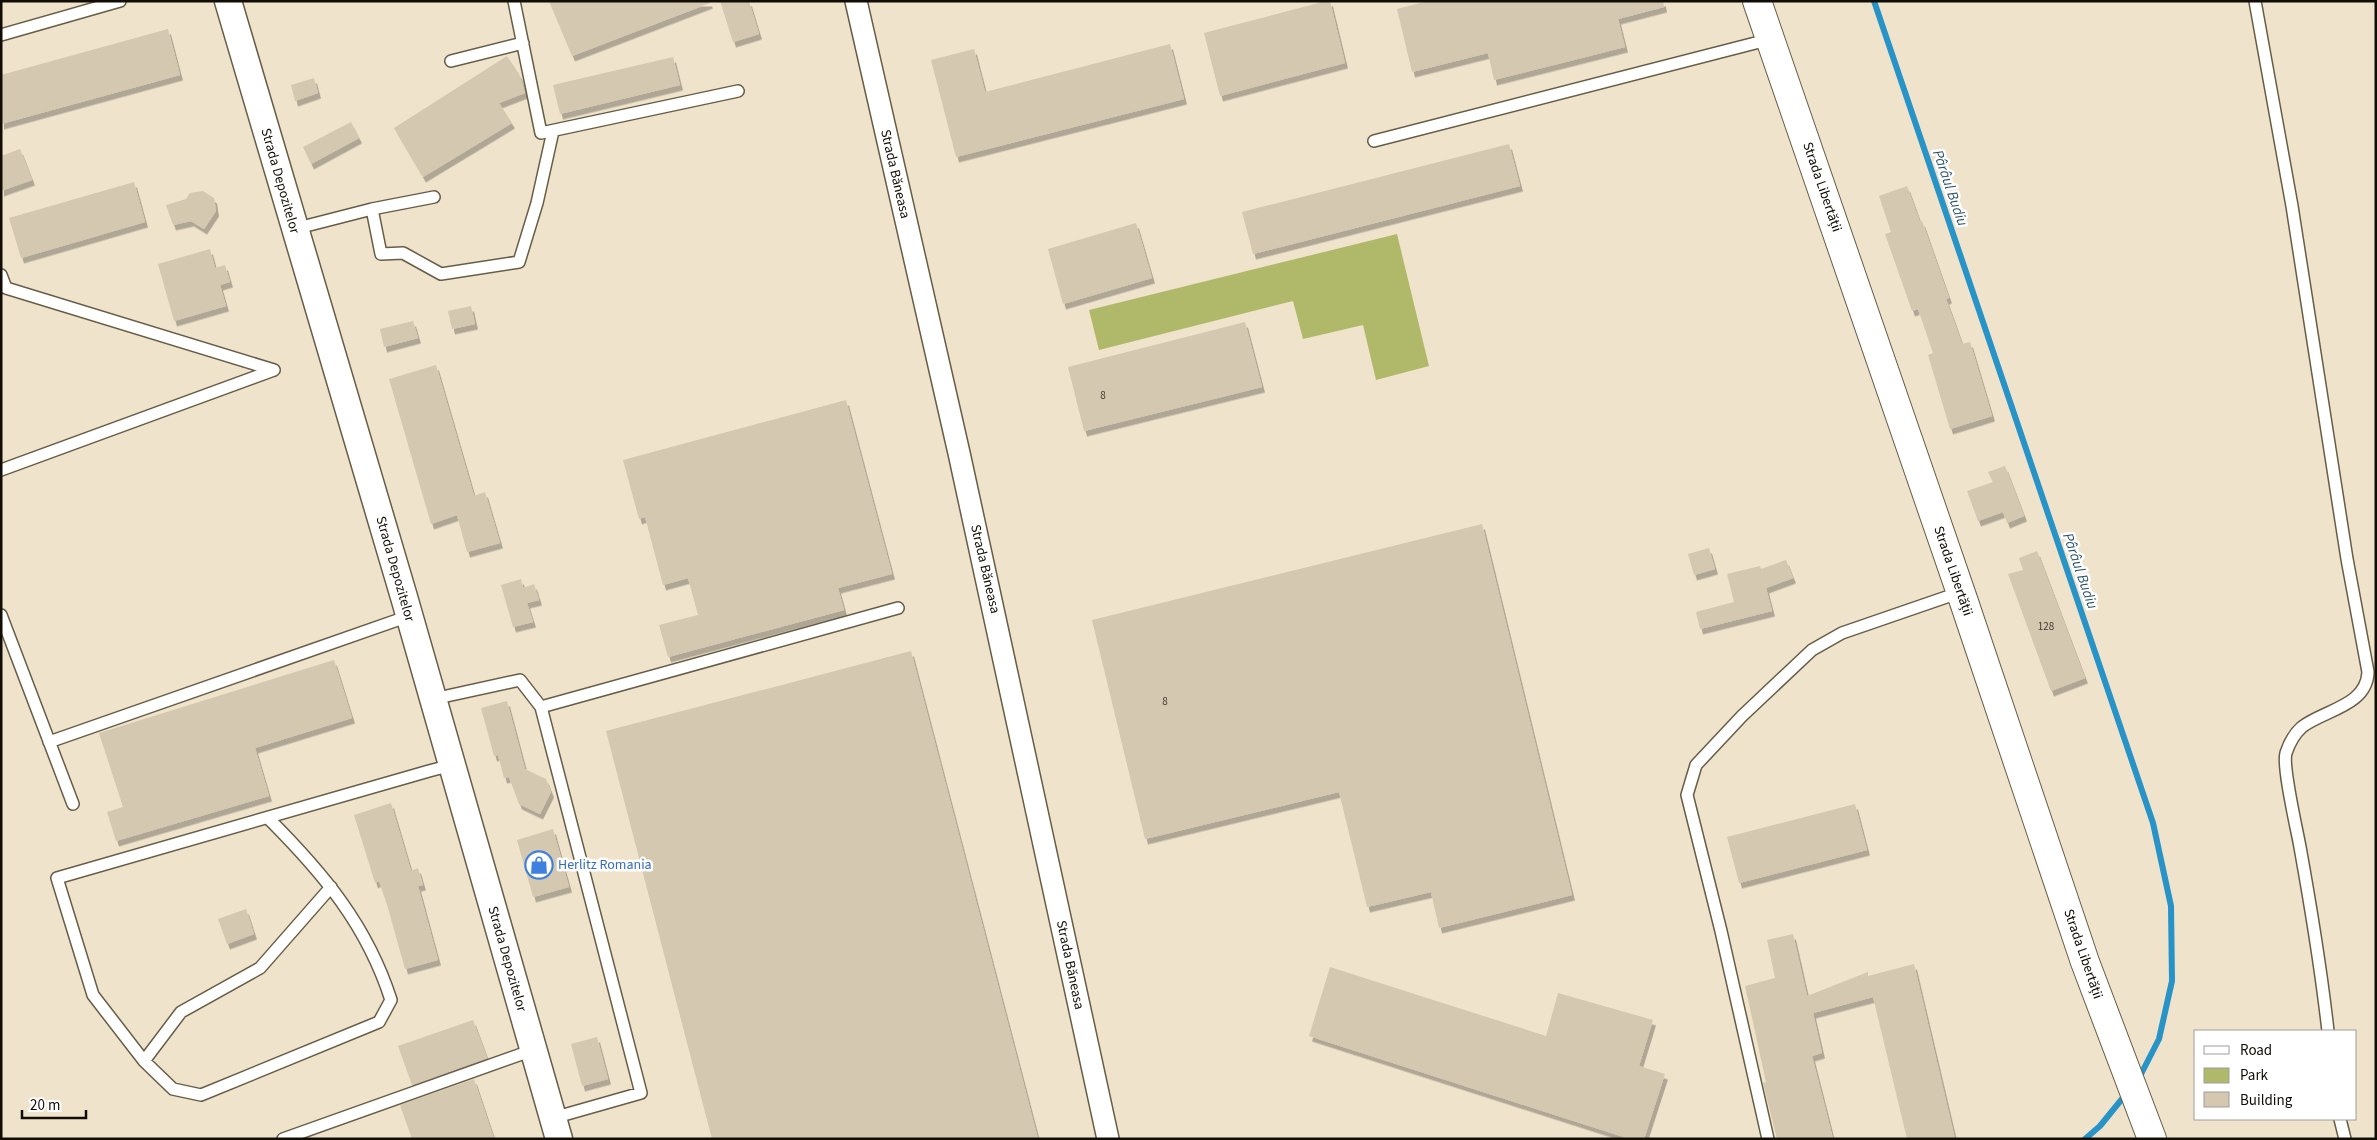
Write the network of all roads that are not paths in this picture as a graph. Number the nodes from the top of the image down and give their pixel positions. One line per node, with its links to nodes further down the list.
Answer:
1 (120, 1): 7 (lane)
2 (228, 1): 16 (street, Strada Depozitelor)
3 (514, 1): 9 (lane)
4 (856, 1): 37 (street, Strada Băneasa)
5 (1758, 1): 8 (main road, Strada Libertății)
6 (2255, 1): 30 (lane)
7 (1, 35)
8 (1770, 39): 13 (lane); 19 (main road, Strada Libertății)
9 (523, 43): 10 (lane); 12 (lane)
10 (451, 61)
11 (738, 90): 12 (lane)
12 (553, 131): 15 (lane)
13 (1374, 141)
14 (434, 197): 15 (lane)
15 (372, 209): 16 (lane)
16 (294, 229): 22 (street, Strada Depozitelor)
17 (2, 277): 18 (lane)
18 (1, 470)
19 (1960, 592): 35 (main road, Strada Libertății); 38 (lane)
20 (898, 608): 24 (lane)
21 (1, 615): 25 (lane)
22 (409, 616): 23 (street, Strada Depozitelor); 25 (lane)
23 (433, 700): 24 (lane); 26 (street, Strada Depozitelor)
24 (542, 706): 34 (lane)
25 (49, 742): 27 (lane)
26 (452, 765): 28 (lane); 31 (street, Strada Depozitelor)
27 (73, 804)
28 (268, 818): 29 (lane); 32 (lane)
29 (331, 887): 32 (lane); 32 (lane)
30 (2328, 1030)
31 (533, 1050): 34 (street, Strada Depozitelor); 36 (lane)
32 (144, 1061)
33 (2340, 1120): 39 (lane)
34 (556, 1128)
35 (2151, 1136)
36 (283, 1139)
37 (1108, 1139)
38 (1768, 1139)
39 (2345, 1139)

